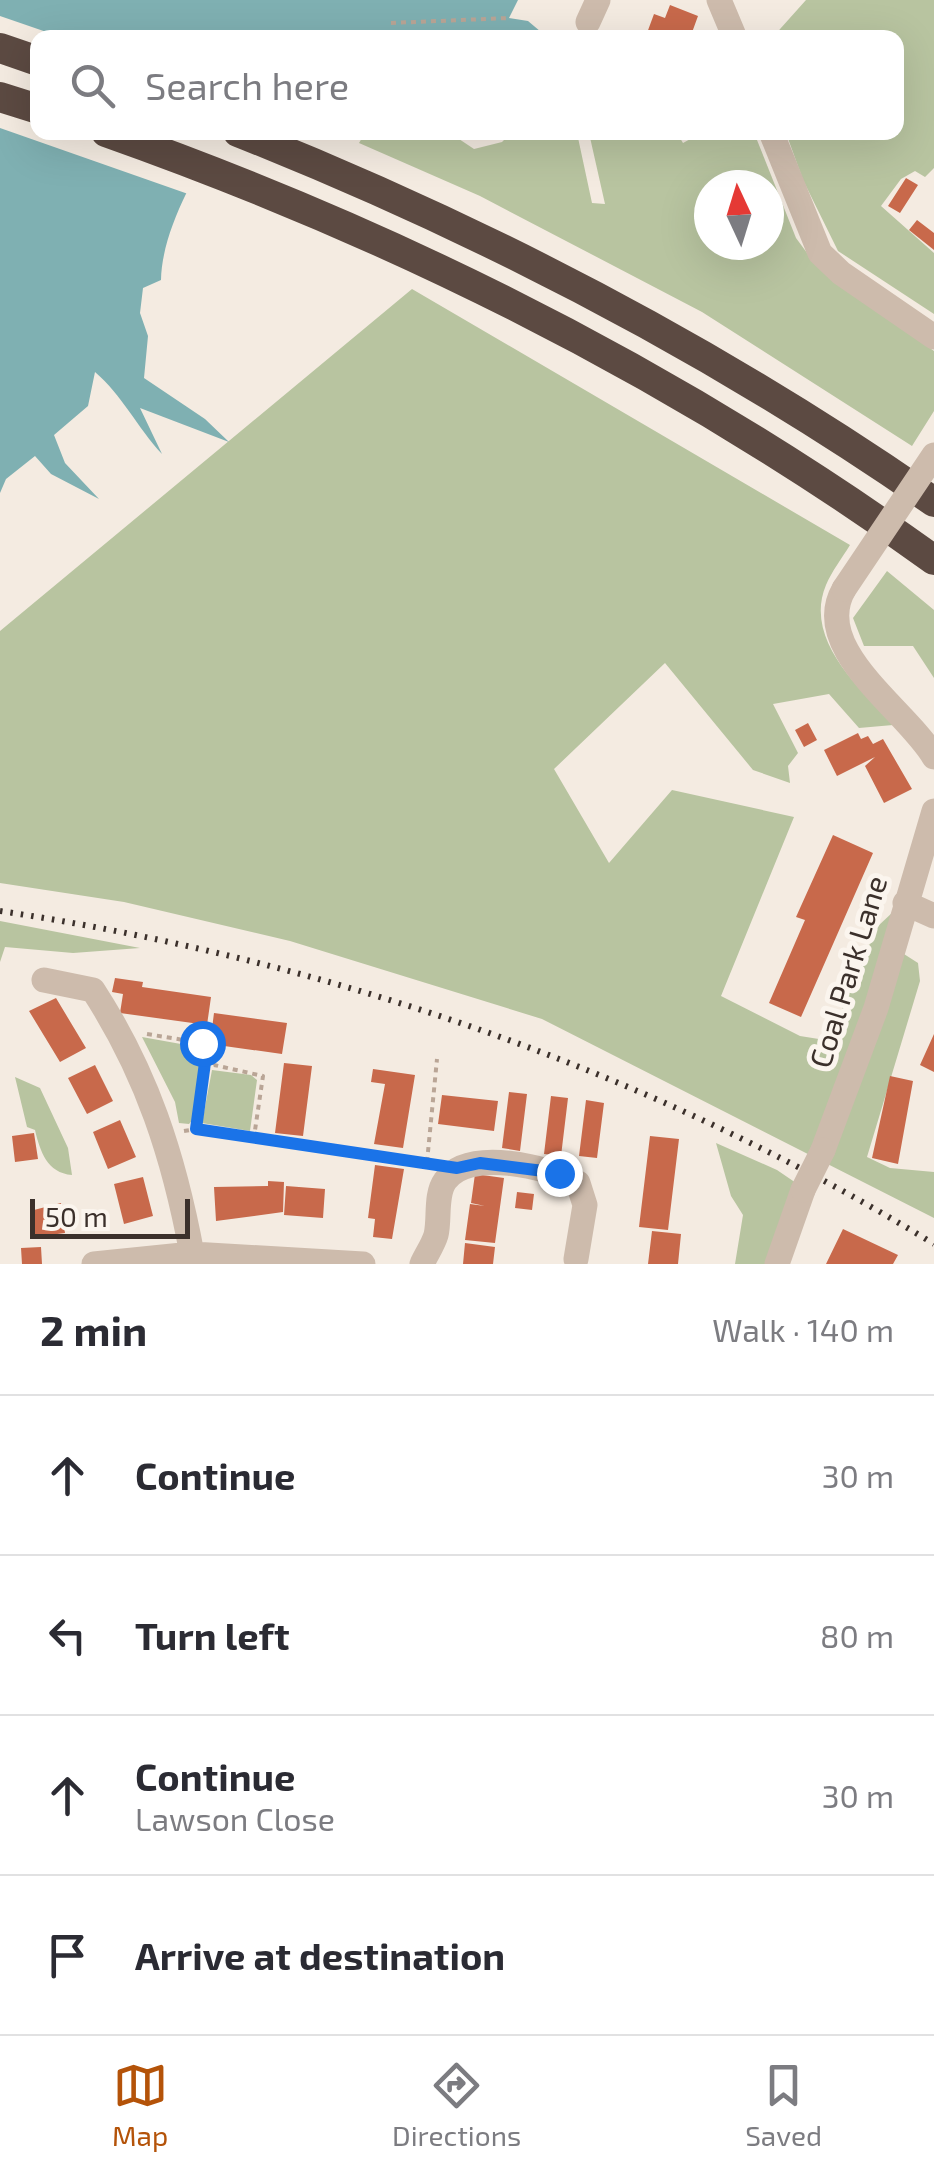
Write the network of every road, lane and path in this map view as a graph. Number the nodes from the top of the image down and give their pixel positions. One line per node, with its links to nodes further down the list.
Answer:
1 (719, 0): 4 (street)
2 (508, 18): 3 (path)
3 (391, 22)
4 (732, 30)
5 (0, 48): 6 (highway)
6 (30, 58)
7 (0, 97): 8 (highway)
8 (30, 107)
9 (127, 140): 15 (highway)
10 (258, 140): 14 (highway)
11 (775, 140): 12 (street)
12 (934, 337)
13 (934, 455): 16 (street, bridge)
14 (934, 502)
15 (934, 560)
16 (934, 757)
17 (934, 811): 18 (street, Coal Park Lane)
18 (905, 903): 19 (street); 34 (street, Coal Park Lane, bridge)
19 (934, 916)
20 (44, 980): 21 (street)
21 (118, 1029): 23 (path); 25 (street)
22 (437, 1059): 27 (path)
23 (206, 1070): 24 (path); 26 (path)
24 (196, 1129): 25 (path); 26 (path)
25 (166, 1137): 29 (street)
26 (254, 1137): 27 (path)
27 (427, 1162): 28 (path)
28 (457, 1168): 30 (street); 33 (street)
29 (192, 1254): 31 (street); 32 (street)
30 (576, 1259)
31 (94, 1264)
32 (363, 1264)
33 (422, 1264)
34 (778, 1264)

